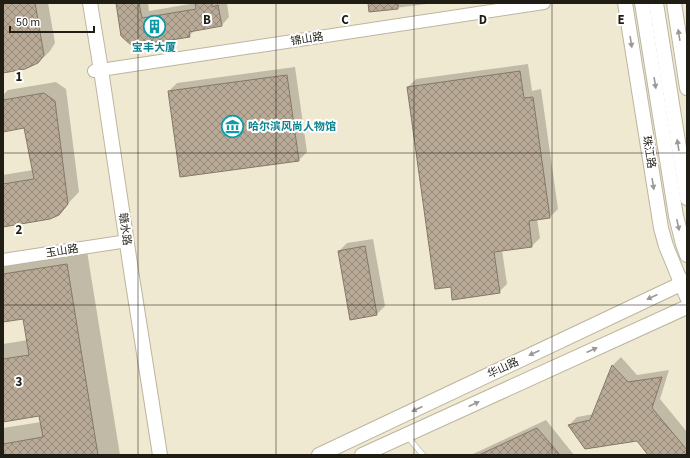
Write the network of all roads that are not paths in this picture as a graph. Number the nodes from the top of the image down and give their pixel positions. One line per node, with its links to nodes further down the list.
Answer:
1 (84, 3): 8 (main road, 赣水路)
2 (90, 3): 8 (main road, 赣水路)
3 (544, 3): 8 (street, 锦山路)
4 (625, 3): 14 (main road, 珠江路, one-way to 14)
5 (642, 3): 12 (main road, 珠江路, one-way to 12)
6 (656, 3): 10 (main road, one-way to 6)
7 (674, 3): 9 (main road, one-way to 7)
8 (98, 70): 11 (main road, 赣水路); 19 (main road, 赣水路)
9 (687, 88)
10 (687, 198)
11 (120, 242): 13 (street, 玉山路); 18 (main road, 赣水路)
12 (687, 255)
13 (3, 260)
14 (684, 282): 15 (main road, 珠江路); 20 (main road, 华山路, one-way to 20)
15 (687, 298)
16 (687, 307): 17 (main road, 华山路, one-way to 16)
17 (406, 435): 21 (main road, 华山路); 22 (lane)
18 (153, 455)
19 (160, 455)
20 (319, 455)
21 (362, 455)
22 (423, 455)

